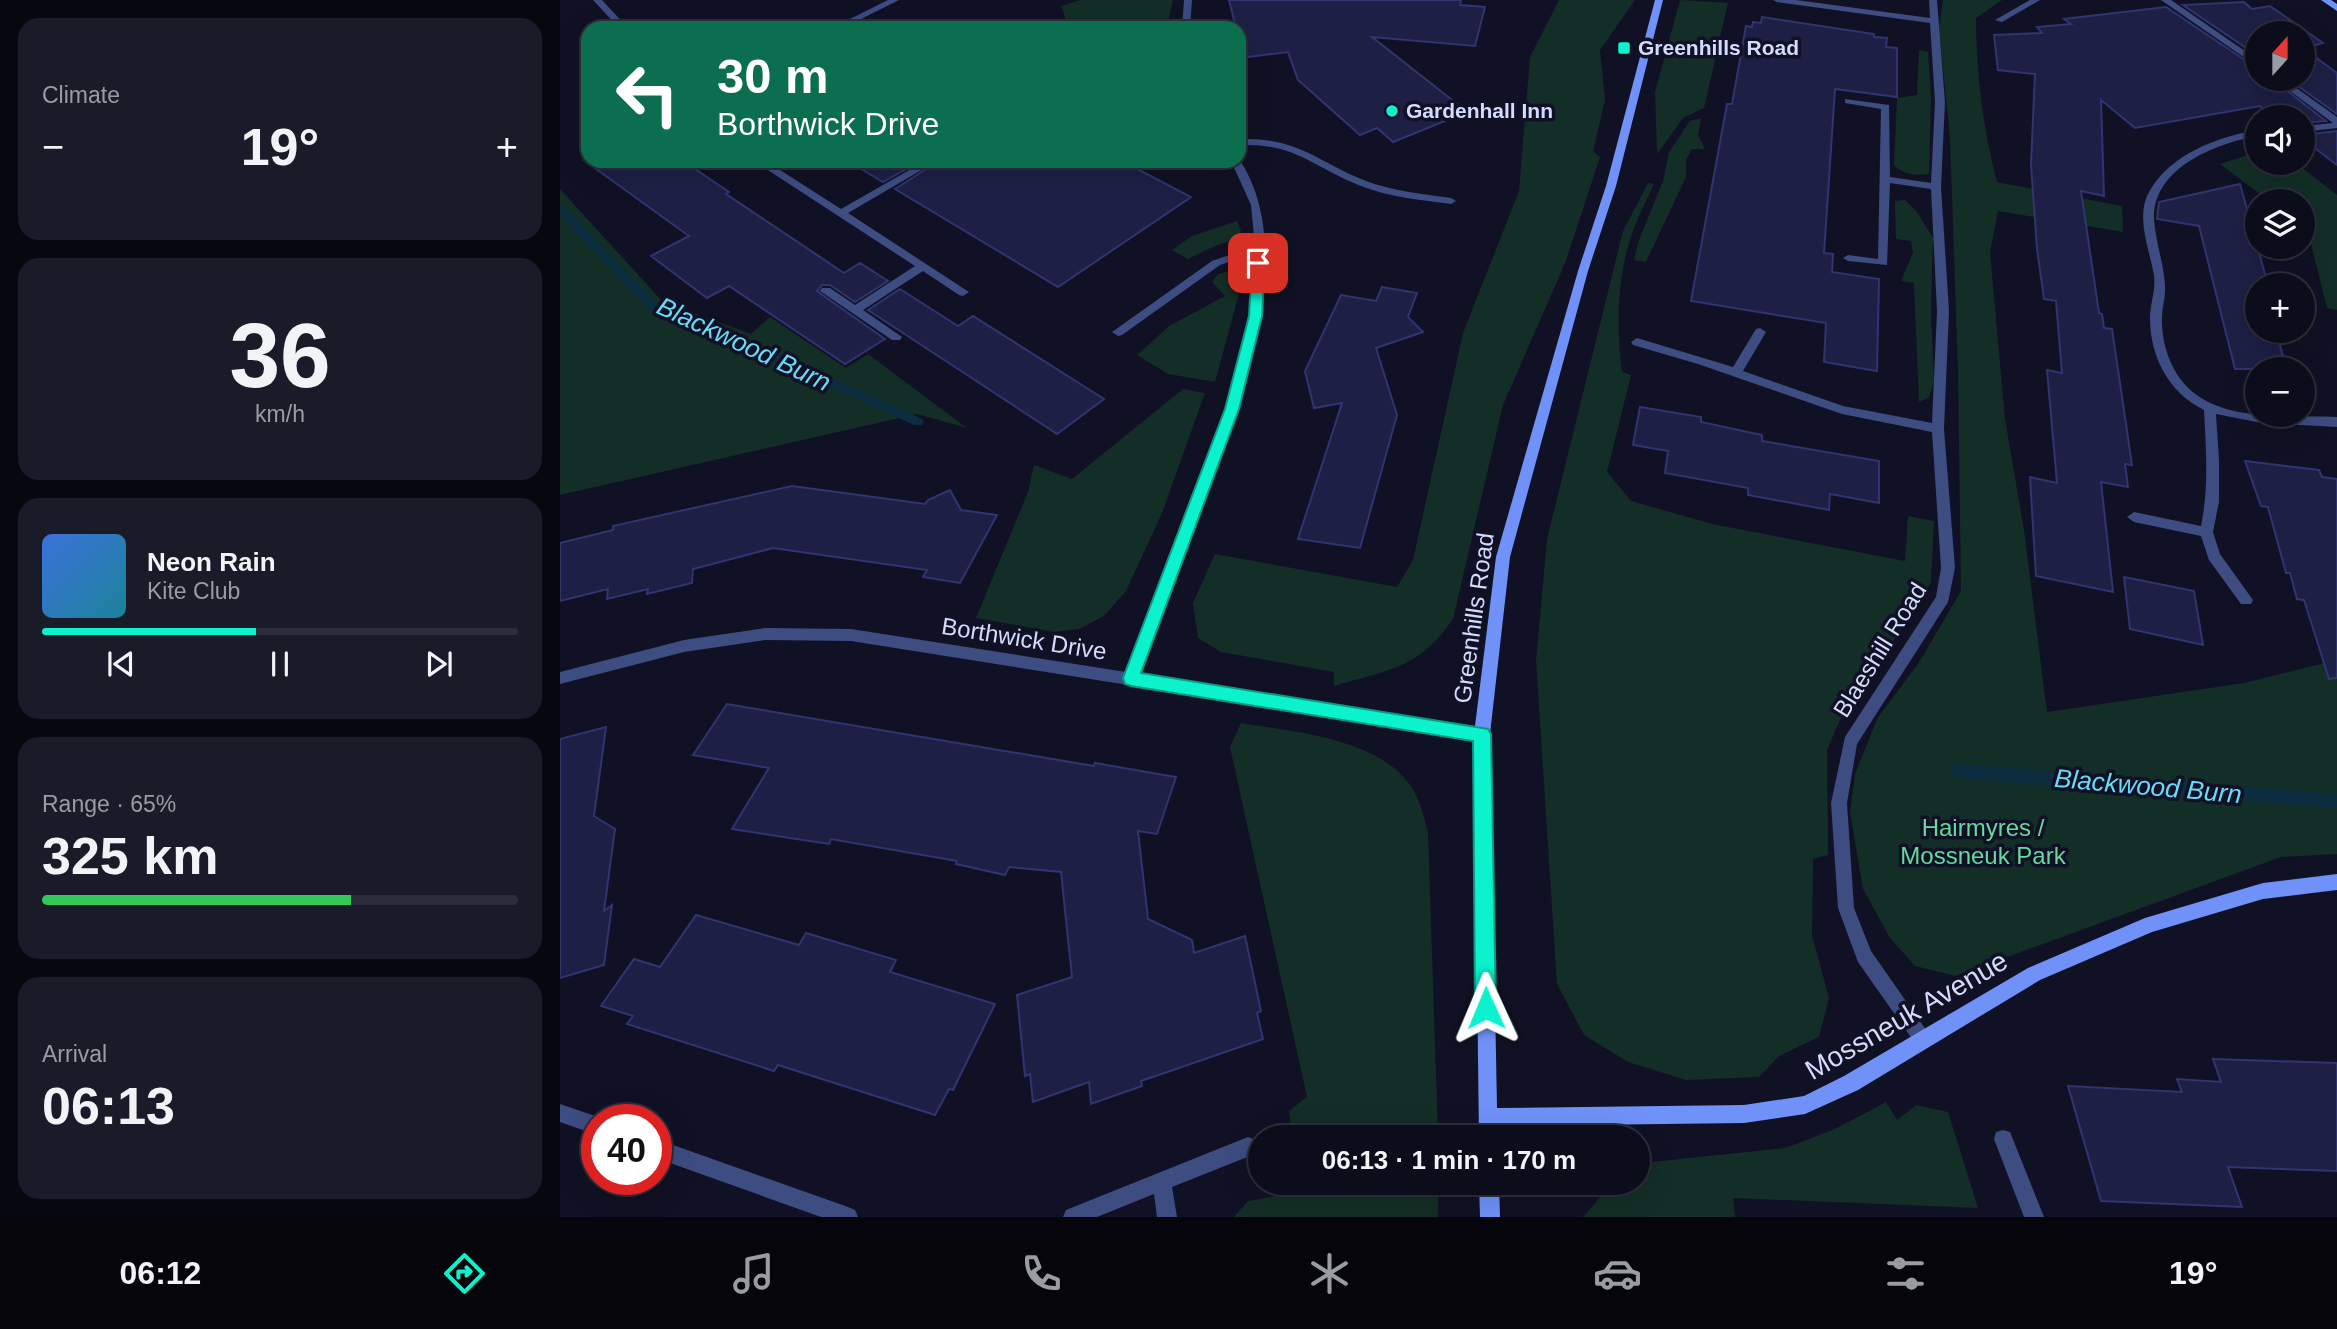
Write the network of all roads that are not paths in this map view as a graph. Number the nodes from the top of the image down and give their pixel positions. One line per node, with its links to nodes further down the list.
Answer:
1 (895, 0): 14 (street)
2 (1188, 0): 15 (street)
3 (1659, 0): 49 (street, Greenhills Road)
4 (1777, 0): 11 (street)
5 (1933, 0): 11 (street, Blaeshill Road)
6 (2036, 0): 12 (street)
7 (2165, 0): 16 (street)
8 (2325, 0): 10 (street)
9 (602, 1): 13 (street)
10 (2337, 8)
11 (1932, 20): 27 (street, Blaeshill Road)
12 (1999, 20)
13 (618, 21)
14 (851, 21)
15 (1186, 21)
16 (2245, 55)
17 (2294, 91): 19 (street)
18 (1848, 101): 26 (street)
19 (2337, 123): 20 (street)
20 (2315, 127)
21 (2245, 136): 41 (street)
22 (1246, 141): 28 (street)
23 (771, 168): 29 (street)
24 (920, 168): 29 (street)
25 (1239, 168): 30 (street)
26 (1886, 179): 27 (street); 31 (street)
27 (1936, 187): 43 (street, Blaeshill Road)
28 (1451, 201)
29 (843, 212): 32 (street)
30 (1260, 248): 36 (street); 48 (street)
31 (1848, 258)
32 (922, 267): 34 (street); 35 (street)
33 (826, 291): 35 (street)
34 (963, 292)
35 (856, 309): 38 (street)
36 (1118, 332)
37 (1760, 332): 40 (street)
38 (896, 337)
39 (1637, 342): 40 (street)
40 (1736, 372): 43 (street)
41 (2210, 409): 42 (street); 45 (street)
42 (2337, 422)
43 (1938, 429): 51 (street, Blaeshill Road)
44 (2134, 517): 45 (street)
45 (2207, 532): 46 (street)
46 (2246, 600)
47 (560, 678): 48 (street, Borthwick Drive)
48 (1131, 678): 49 (street, Borthwick Drive)
49 (1482, 734): 53 (street, Greenhills Road)
50 (2337, 882): 51 (street, Mossneuk Avenue)
51 (1923, 1040): 53 (street, Mossneuk Avenue)
52 (560, 1113): 54 (street)
53 (1487, 1117): 55 (street, Greenhills Road)
54 (581, 1120)
55 (1487, 1125)
56 (2003, 1139): 65 (street)
57 (1248, 1147): 59 (street)
58 (672, 1154): 61 (street)
59 (1162, 1182): 62 (street); 63 (street)
60 (1489, 1195): 64 (street)
61 (848, 1217)
62 (1073, 1217)
63 (1167, 1217)
64 (1490, 1217)
65 (2034, 1217)

